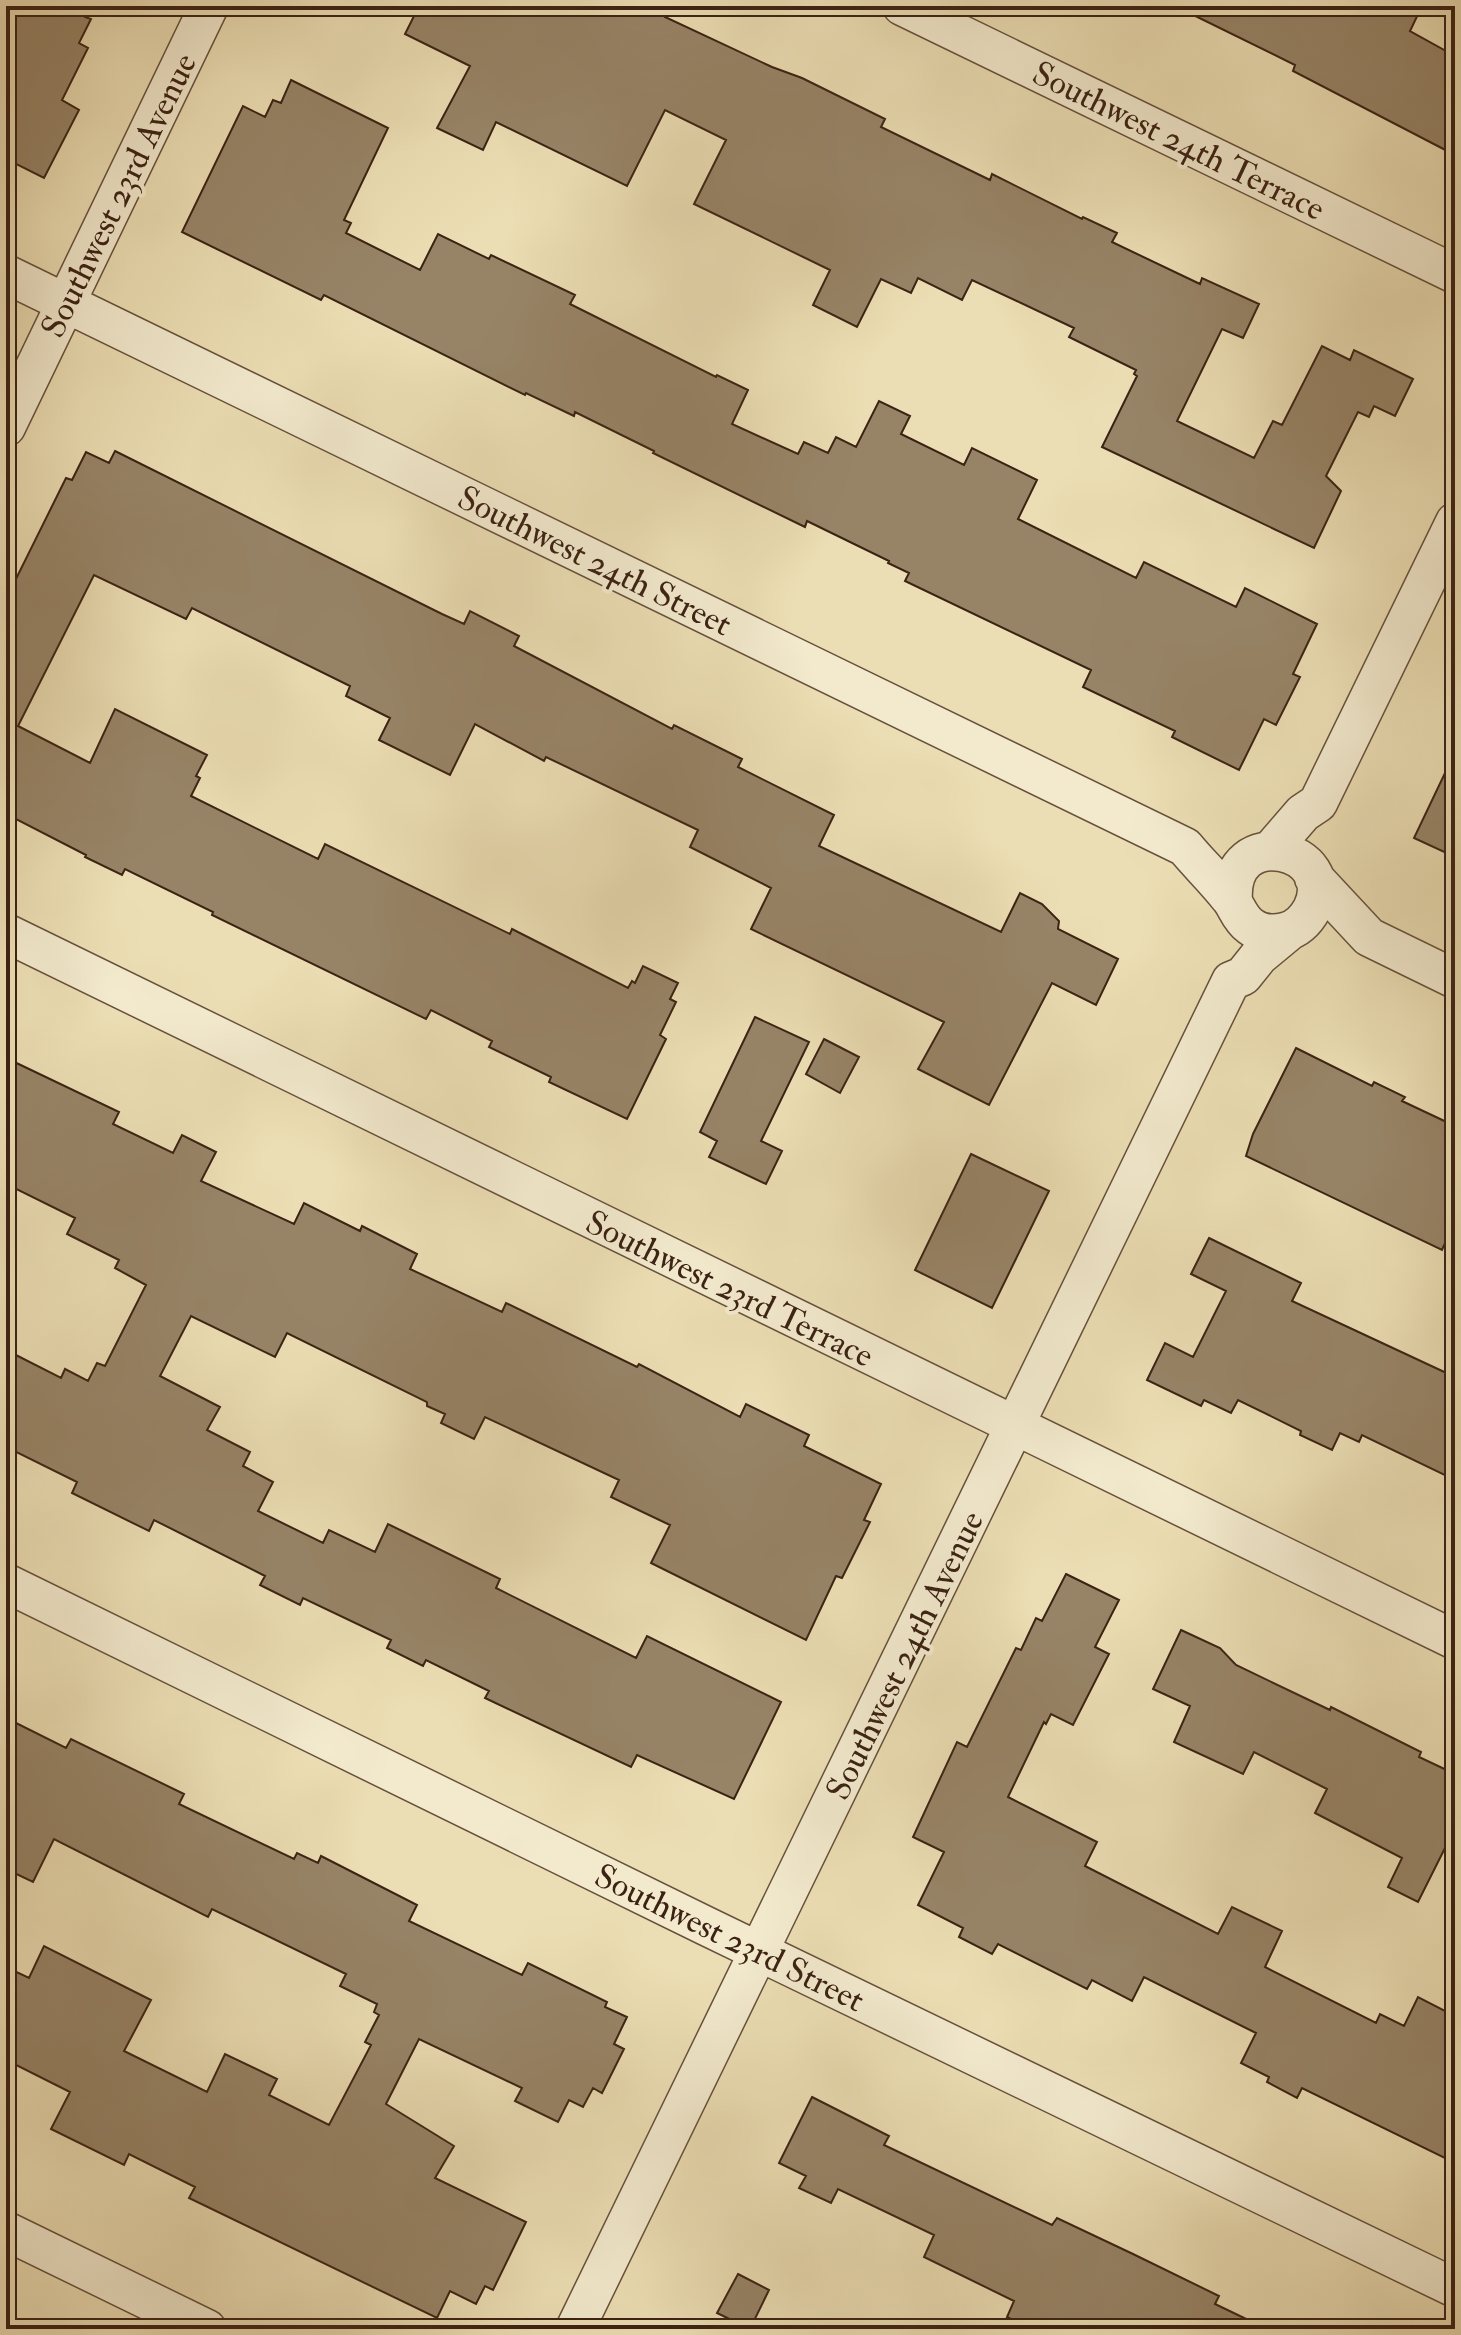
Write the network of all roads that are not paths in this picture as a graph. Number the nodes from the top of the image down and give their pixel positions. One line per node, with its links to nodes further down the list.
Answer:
1 (209, 6): 5 (street, Southwest 23rd Avenue)
2 (902, 6): 4 (street, Southwest 24th Terrace)
3 (6, 274): 5 (street, Southwest 24th Street)
4 (1455, 274)
5 (67, 303): 6 (street, Southwest 23rd Avenue); 9 (street, Southwest 24th Street)
6 (6, 427)
7 (1455, 522): 8 (street)
8 (1318, 803): 10 (street); 11 (street)
9 (1185, 847): 10 (street, Southwest 24th Street); 12 (street, Southwest 24th Street)
10 (1264, 852): 11 (street); 12 (street)
11 (1312, 875): 13 (street); 15 (street)
12 (1237, 909): 13 (street); 17 (street, Southwest 24th Avenue)
13 (1294, 929): 15 (street); 17 (street, Southwest 24th Avenue)
14 (6, 933): 18 (street, Southwest 23rd Terrace)
15 (1369, 937): 16 (street)
16 (1455, 979)
17 (1231, 981): 18 (street, Southwest 24th Avenue)
18 (1016, 1426): 20 (street, Southwest 23rd Terrace); 21 (street, Southwest 24th Avenue)
19 (6, 1583): 21 (street, Southwest 23rd Street)
20 (1455, 1640)
21 (759, 1950): 23 (street, Southwest 23rd Street); 25 (street, Southwest 24th Avenue)
22 (6, 2231): 24 (street)
23 (1455, 2288)
24 (207, 2329)
25 (575, 2329)

